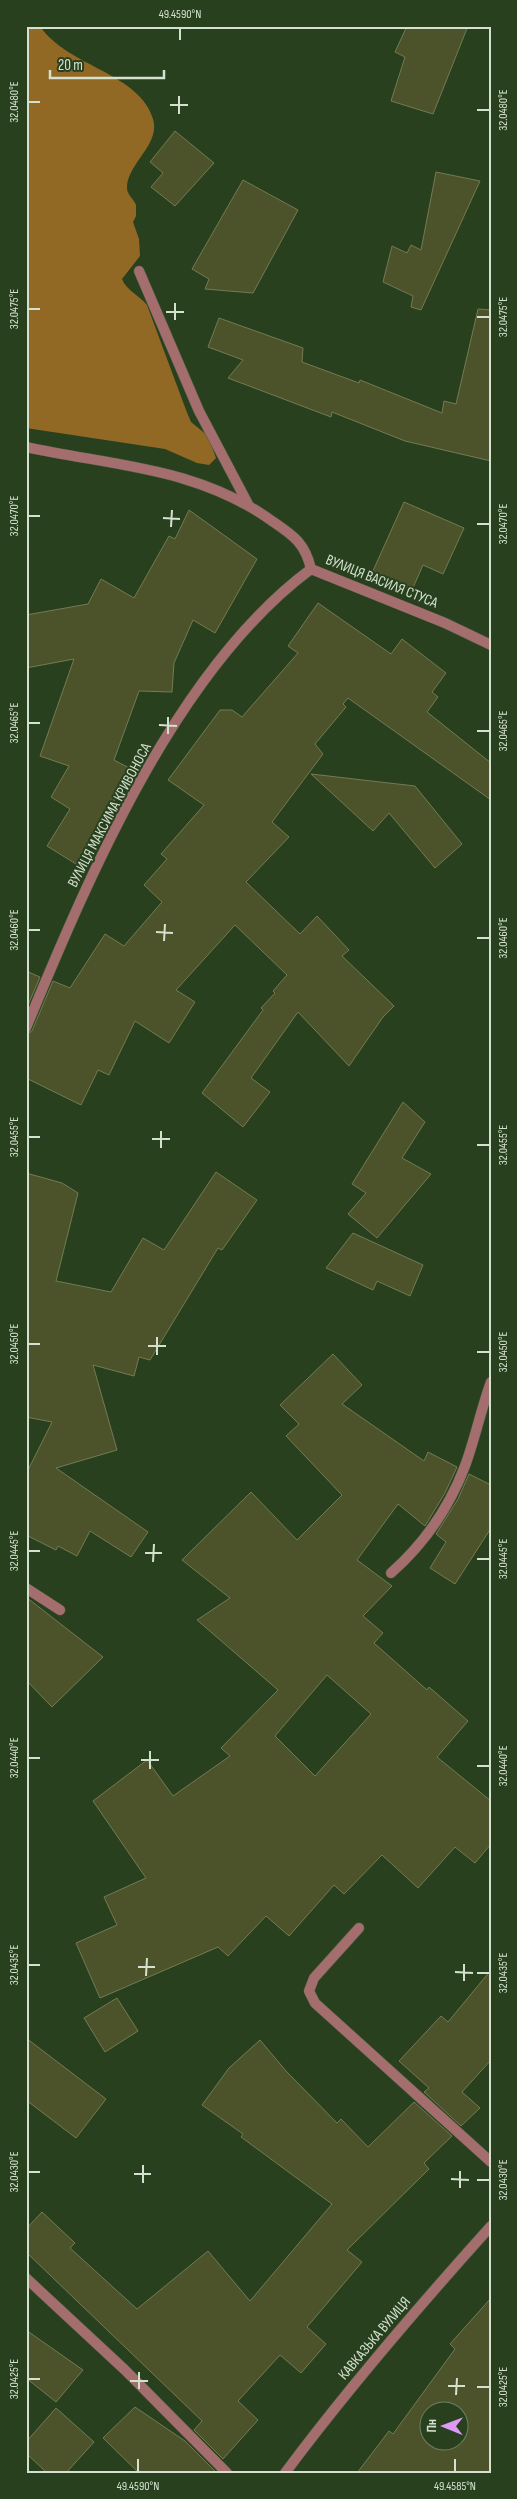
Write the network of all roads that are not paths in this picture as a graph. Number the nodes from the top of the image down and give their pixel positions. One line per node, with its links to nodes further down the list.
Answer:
1 (139, 271): 3 (street)
2 (26, 447): 3 (street, ВУЛИЦЯ ВАСИЛЯ СТУСА)
3 (248, 504): 4 (street, ВУЛИЦЯ ВАСИЛЯ СТУСА)
4 (311, 569): 5 (street, ВУЛИЦЯ ВАСИЛЯ СТУСА); 6 (street, ВУЛИЦЯ МАКСИМА КРИВОНОСА)
5 (490, 640)
6 (26, 1028)
7 (491, 1382): 8 (street)
8 (391, 1573)
9 (26, 1588): 10 (street)
10 (60, 1610)
11 (359, 1928): 12 (street)
12 (491, 2162)
13 (491, 2226): 16 (street, КАВКАЗЬКА ВУЛИЦЯ)
14 (26, 2278): 15 (street)
15 (227, 2473)
16 (285, 2473)

